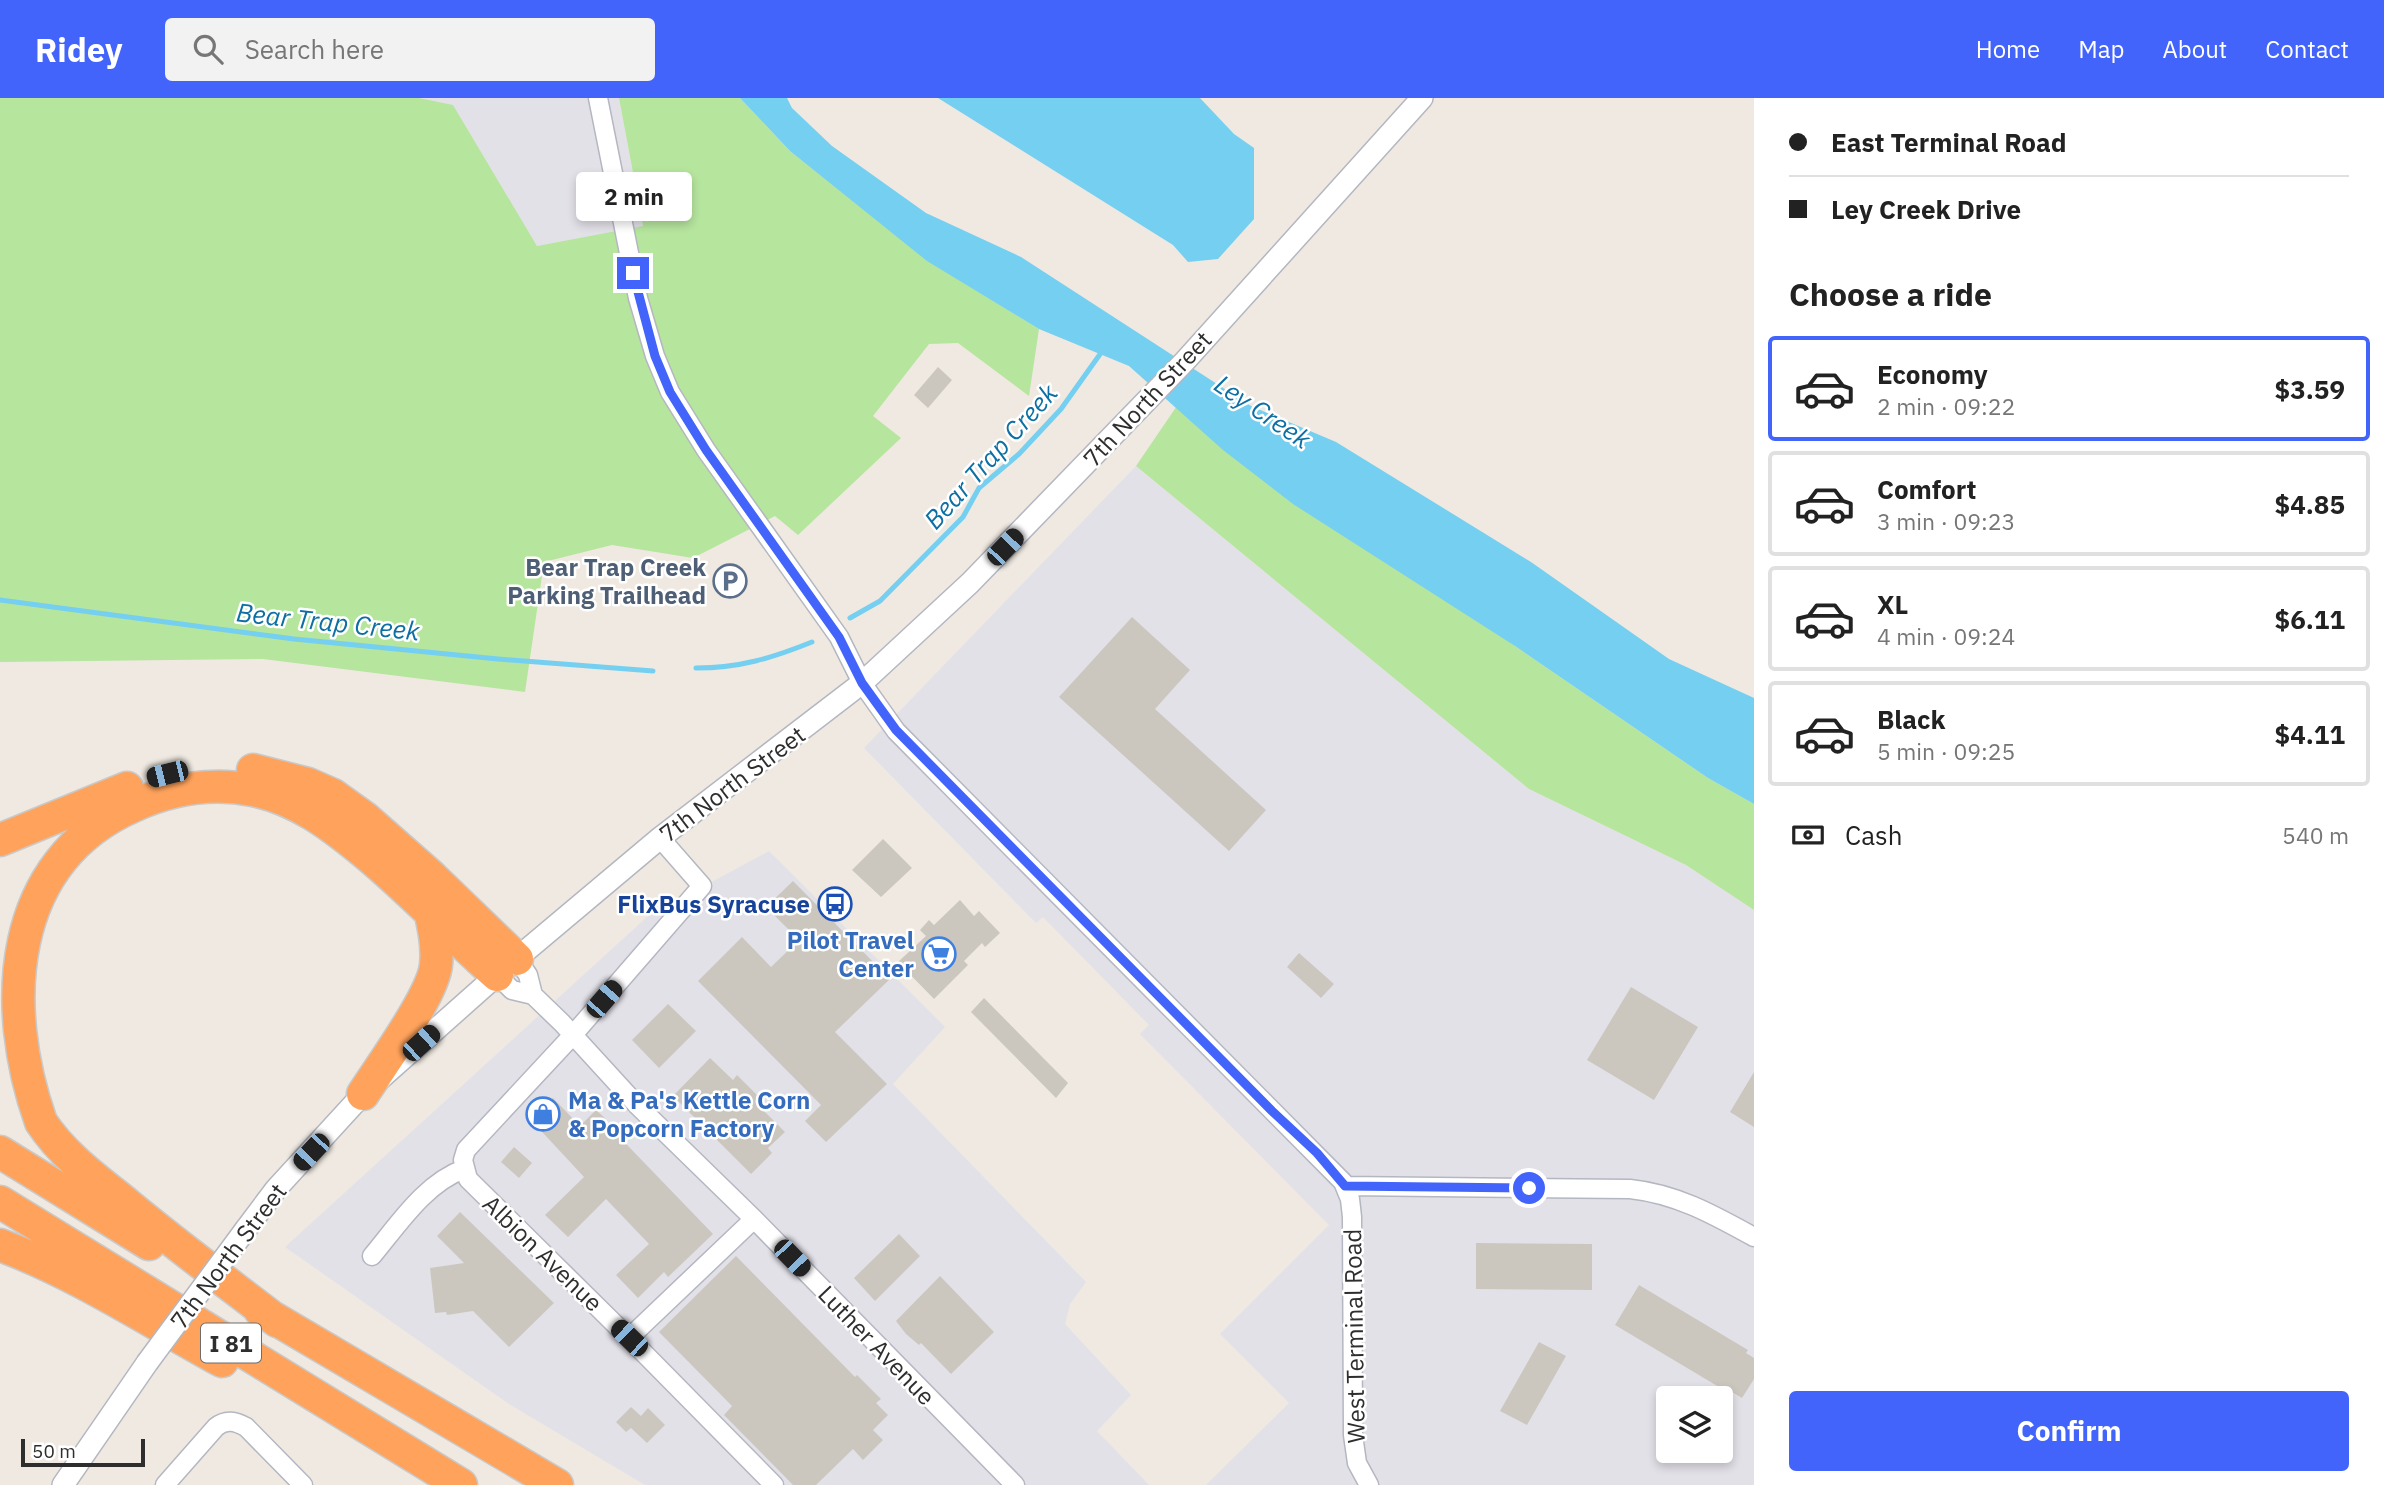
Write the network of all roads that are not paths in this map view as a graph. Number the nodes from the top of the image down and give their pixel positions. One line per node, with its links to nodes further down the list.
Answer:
1 (598, 98): 3 (street)
2 (1422, 98): 3 (street, 7th North Street)
3 (862, 683): 4 (street, 7th North Street); 13 (street)
4 (660, 838): 7 (street, 7th North Street); 9 (street)
5 (0, 840): 7 (highway)
6 (430, 910): 7 (highway); 10 (highway); 19 (highway)
7 (507, 967): 8 (street, Luther Avenue); 8 (street, Luther Avenue); 10 (street, 7th North Street)
8 (533, 995): 9 (street, Luther Avenue)
9 (572, 1036): 12 (street); 15 (street, Luther Avenue)
10 (363, 1094): 21 (street, 7th North Street, bridge)
11 (0, 1152): 19 (highway, I 81)
12 (464, 1169): 18 (street); 20 (street, Albion Avenue)
13 (1345, 1186): 16 (street); 29 (street, West Terminal Road)
14 (0, 1202): 25 (highway, I 81)
15 (754, 1219): 20 (street); 28 (street, Luther Avenue)
16 (1754, 1237)
17 (0, 1245): 24 (highway)
18 (372, 1256)
19 (278, 1321): 26 (highway, I 81)
20 (629, 1338): 27 (street, Albion Avenue)
21 (64, 1485)
22 (165, 1485): 23 (street)
23 (303, 1485)
24 (453, 1485)
25 (461, 1485)
26 (557, 1485)
27 (774, 1485)
28 (1015, 1485)
29 (1369, 1485)

